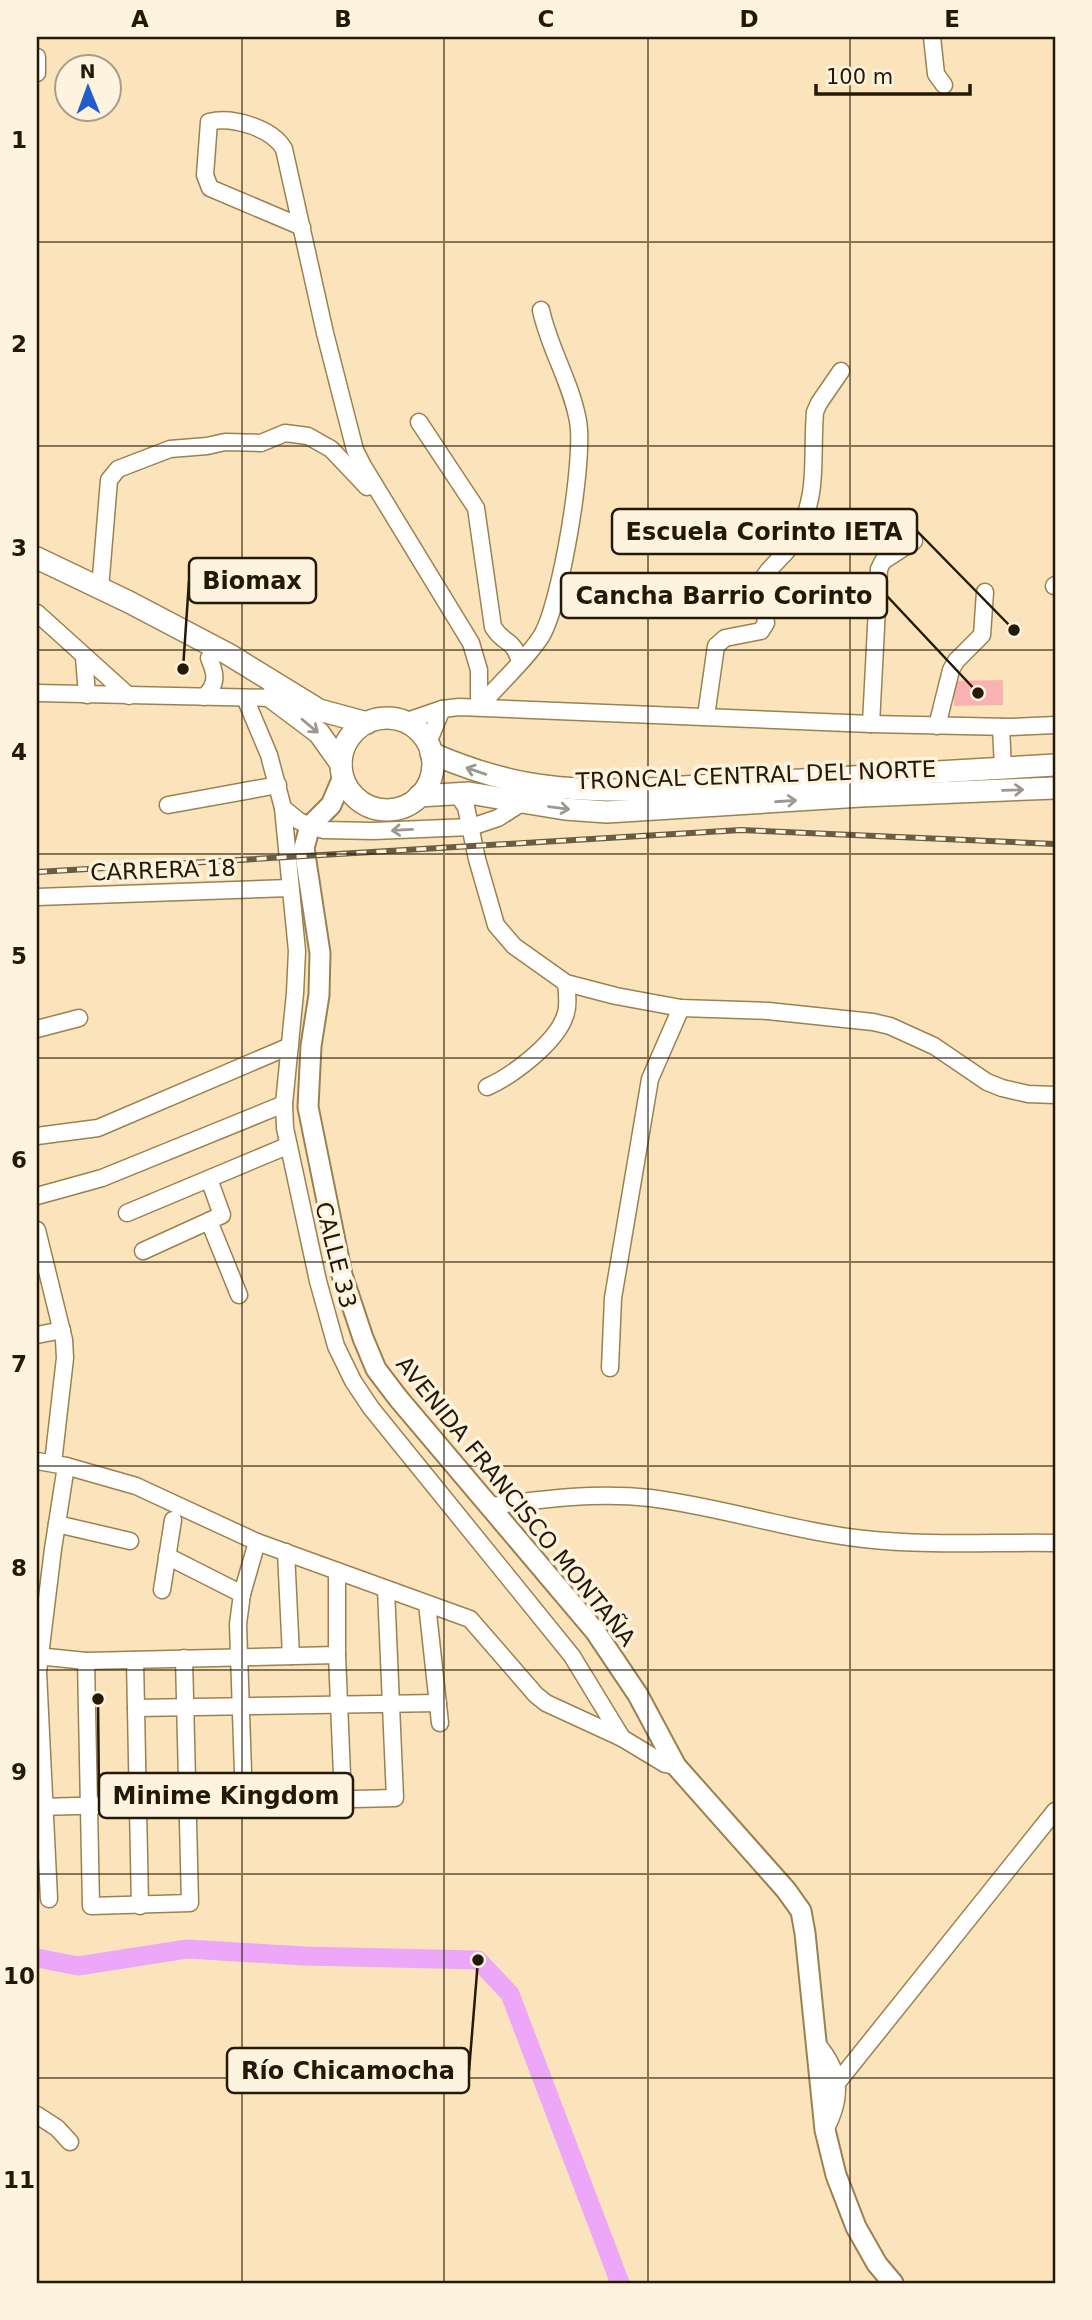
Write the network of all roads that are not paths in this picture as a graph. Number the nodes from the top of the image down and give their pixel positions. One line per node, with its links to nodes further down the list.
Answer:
1 (932, 37): 4 (street)
2 (37, 57): 3 (street)
3 (37, 73)
4 (944, 85)
5 (302, 227): 5 (street); 9 (street)
6 (541, 310): 18 (street)
7 (841, 370): 27 (street)
8 (419, 422): 18 (street)
9 (397, 519): 13 (street); 25 (street)
10 (914, 541): 30 (street)
11 (37, 558): 13 (highway)
12 (37, 574): 17 (highway)
13 (100, 589): 29 (highway)
14 (985, 592): 32 (street)
15 (37, 613): 16 (street)
16 (84, 657): 20 (street); 21 (street)
17 (209, 657): 22 (street); 24 (highway)
18 (520, 661): 25 (street)
19 (37, 693): 20 (street)
20 (87, 695): 21 (street)
21 (129, 696): 22 (street)
22 (204, 697): 23 (street)
23 (245, 698): 24 (street); 38 (street, CALLE 33)
24 (272, 698): 37 (highway, one-way to 37)
25 (479, 707): 26 (street); 27 (street)
26 (442, 709): 28 (street); 34 (street)
27 (706, 716): 30 (street)
28 (404, 722): 29 (highway); 34 (highway)
29 (367, 723): 37 (highway)
30 (871, 724): 32 (street)
31 (1055, 725): 33 (street)
32 (937, 726): 33 (street)
33 (1001, 727): 36 (street)
34 (430, 748): 36 (highway, TRONCAL CENTRAL DEL NORTE, one-way to 34); 41 (highway)
35 (1055, 765): 36 (highway, TRONCAL CENTRAL DEL NORTE)
36 (1003, 768)
37 (342, 771): 41 (highway); 45 (main road)
38 (278, 785): 43 (street); 44 (street, CALLE 33)
39 (1055, 788): 42 (highway, TRONCAL CENTRAL DEL NORTE, one-way to 39)
40 (456, 792): 41 (highway, TRONCAL CENTRAL DEL NORTE); 42 (highway, TRONCAL CENTRAL DEL NORTE); 46 (street)
41 (419, 796)
42 (523, 802): 46 (street)
43 (169, 806)
44 (283, 808): 45 (street); 47 (street, CALLE 33)
45 (310, 826): 46 (street, one-way to 45); 70 (main road, AVENIDA FRANCISCO MONTAÑA)
46 (471, 827): 49 (street)
47 (290, 888): 48 (street, CARRERA 18); 53 (street, CALLE 33)
48 (37, 897)
49 (566, 983): 50 (street); 54 (street)
50 (681, 1008): 55 (street); 68 (street)
51 (79, 1018): 52 (street)
52 (37, 1029)
53 (290, 1046): 56 (street, CALLE 33); 57 (street)
54 (487, 1087)
55 (1055, 1095)
56 (284, 1104): 58 (street, CALLE 33); 60 (street)
57 (37, 1136)
58 (287, 1146): 59 (street); 98 (street, CALLE 33)
59 (209, 1179): 61 (street); 62 (street)
60 (37, 1196)
61 (127, 1213)
62 (209, 1221): 64 (street); 65 (street)
63 (37, 1230): 66 (street)
64 (142, 1251)
65 (239, 1295)
66 (62, 1330): 67 (street); 69 (street)
67 (37, 1335)
68 (610, 1368)
69 (52, 1463): 72 (street); 74 (street)
70 (491, 1506): 75 (street); 99 (main road, AVENIDA FRANCISCO MONTAÑA)
71 (173, 1520): 78 (street)
72 (57, 1524): 73 (street); 76 (street)
73 (130, 1541)
74 (257, 1542): 77 (street); 82 (street)
75 (1055, 1542)
76 (45, 1547): 90 (street)
77 (286, 1552): 79 (street); 85 (street)
78 (167, 1556): 81 (street); 82 (street)
79 (337, 1571): 80 (street); 84 (street)
80 (386, 1589): 83 (street); 91 (street)
81 (162, 1590)
82 (242, 1594): 86 (street)
83 (427, 1604): 92 (street); 98 (street)
84 (337, 1654): 85 (street); 93 (street)
85 (290, 1656): 86 (street)
86 (238, 1657): 87 (street); 94 (street)
87 (184, 1658): 88 (street); 95 (street)
88 (135, 1660): 89 (street); 96 (street)
89 (86, 1661): 90 (street); 104 (street)
90 (38, 1666): 105 (street)
91 (390, 1703): 92 (street); 93 (street); 100 (street)
92 (438, 1703): 97 (street)
93 (339, 1704): 94 (street); 100 (street)
94 (240, 1706): 95 (street); 101 (street)
95 (186, 1707): 96 (street); 102 (street)
96 (136, 1708): 103 (street)
97 (440, 1723)
98 (622, 1738): 99 (street)
99 (676, 1766): 109 (main road, AVENIDA FRANCISCO MONTAÑA)
100 (343, 1799): 101 (street)
101 (244, 1802): 102 (street)
102 (188, 1804): 103 (street); 108 (street)
103 (138, 1805): 104 (street); 108 (street)
104 (88, 1806): 105 (street); 108 (street)
105 (41, 1807): 107 (street)
106 (1055, 1811): 110 (street)
107 (49, 1899)
108 (140, 1906)
109 (817, 2044): 110 (street); 112 (main road, AVENIDA FRANCISCO MONTAÑA)
110 (837, 2082): 112 (street)
111 (37, 2115): 113 (street)
112 (825, 2130): 114 (main road, AVENIDA FRANCISCO MONTAÑA)
113 (71, 2142)
114 (893, 2283)

